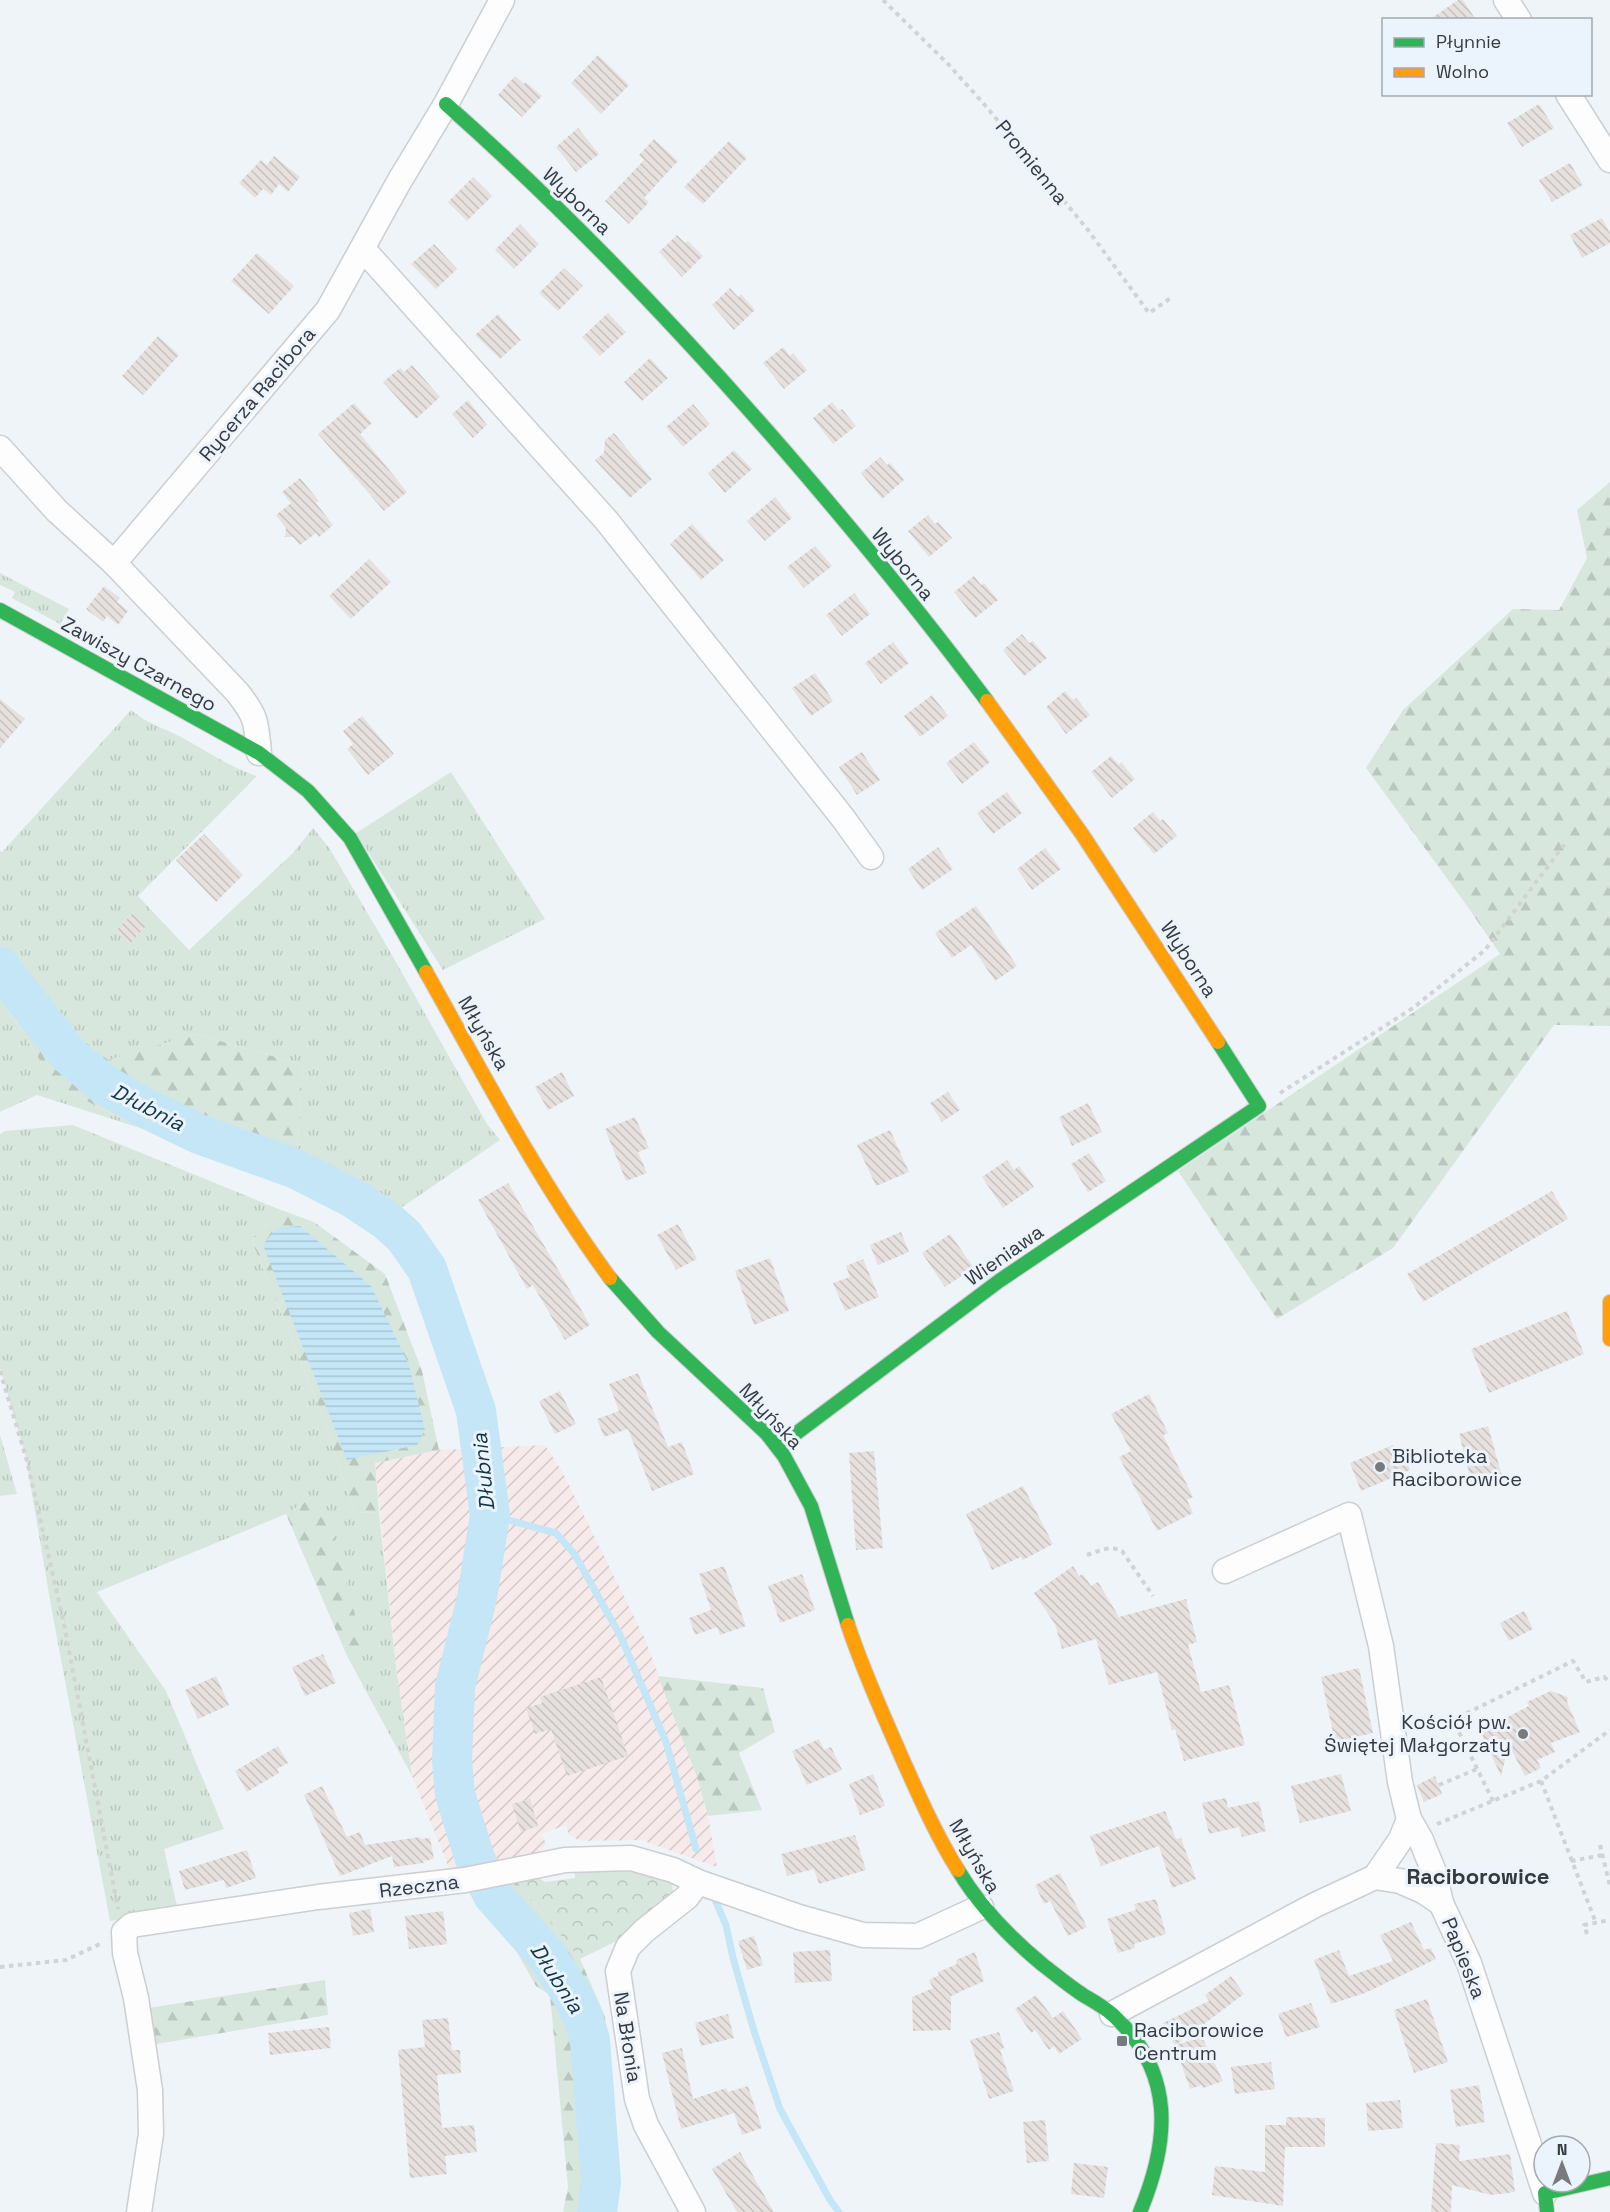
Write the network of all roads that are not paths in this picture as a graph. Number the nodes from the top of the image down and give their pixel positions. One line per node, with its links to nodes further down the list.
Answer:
1 (502, 0): 5 (street, Rycerza Racibora)
2 (1506, 0): 3 (street)
3 (1518, 18)
4 (1569, 96): 6 (street)
5 (446, 104): 7 (street, Rycerza Racibora); 13 (street, Wyborna)
6 (1610, 160)
7 (363, 249): 9 (street, Rycerza Racibora); 12 (street)
8 (0, 448): 9 (street)
9 (114, 563): 11 (street)
10 (0, 610): 11 (street, Zawiszy Czarnego)
11 (259, 753): 16 (street, Młyńska)
12 (871, 857)
13 (1259, 1106): 16 (street, Wieniawa)
14 (1610, 1302): 15 (street)
15 (1610, 1339)
16 (780, 1448): 22 (street, Młyńska)
17 (1225, 1571): 18 (street)
18 (1413, 1825): 19 (street); 21 (street)
19 (1375, 1877): 21 (street, Papieska); 23 (street)
20 (698, 1882): 22 (street, Rzeczna); 26 (street, Rzeczna); 27 (street, Na Błonia)
21 (1442, 1902): 25 (street, Papieska)
22 (981, 1907): 23 (street, Młyńska)
23 (1112, 2014): 28 (street, Młyńska)
24 (1610, 2178): 25 (street)
25 (1546, 2202)
26 (139, 2212)
27 (693, 2212)
28 (1140, 2212)

